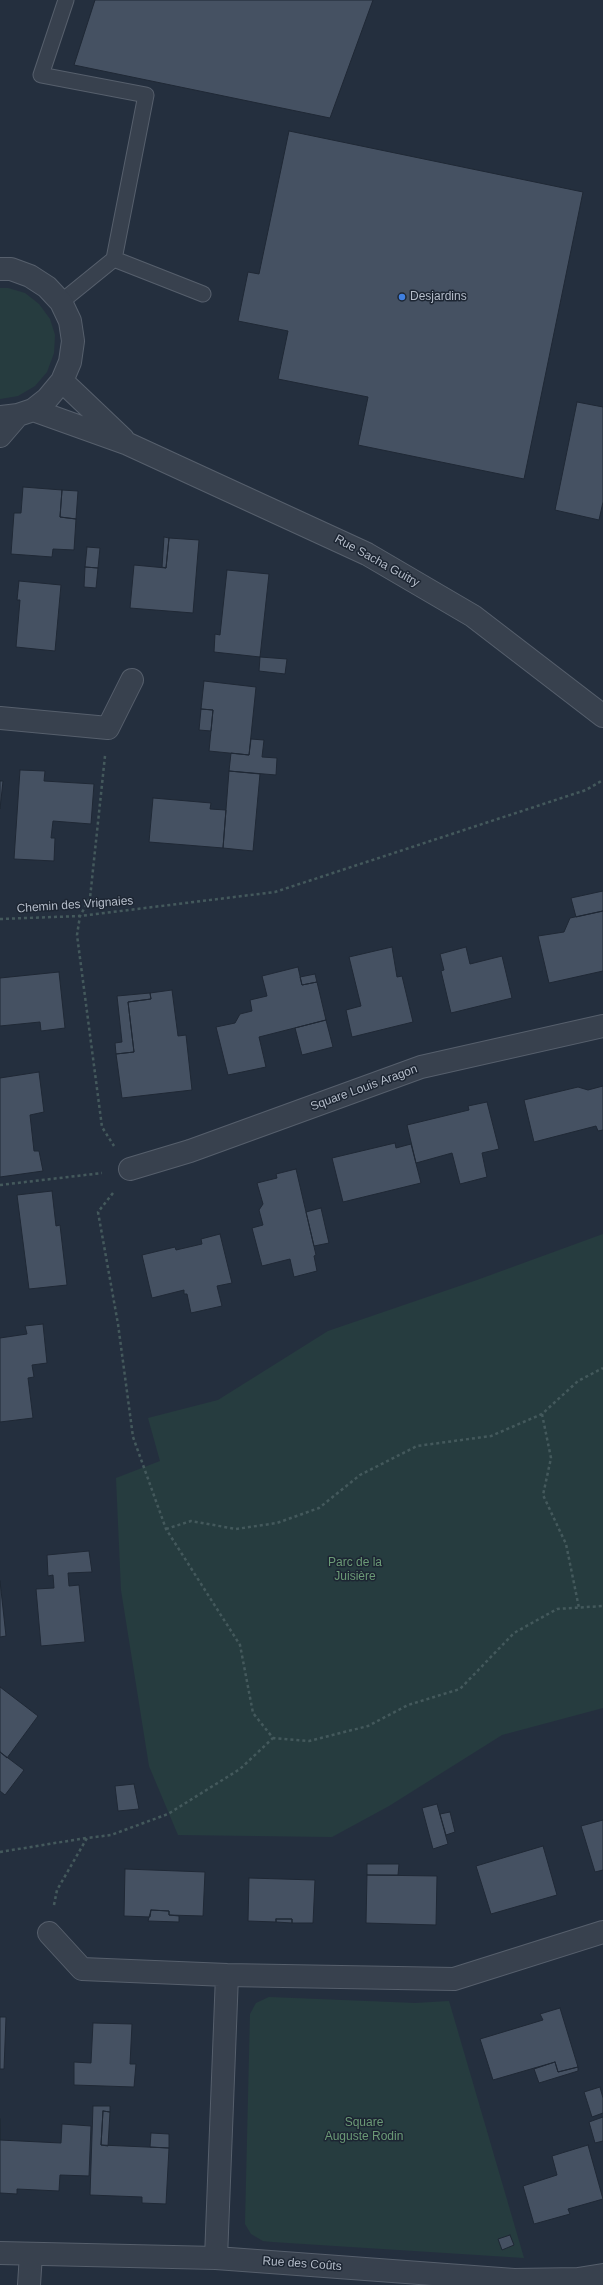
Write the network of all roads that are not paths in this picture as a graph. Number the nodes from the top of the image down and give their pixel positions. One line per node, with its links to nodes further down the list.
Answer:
1 (66, 0): 2 (lane)
2 (114, 259): 4 (lane); 5 (lane)
3 (0, 269): 5 (street)
4 (203, 294)
5 (61, 302): 6 (street)
6 (62, 381): 7 (street); 9 (street, Rue Sacha Guitry)
7 (17, 414): 8 (street); 9 (street, Rue Sacha Guitry)
8 (0, 436)
9 (128, 444): 11 (street, Rue Sacha Guitry)
10 (132, 680): 12 (street)
11 (603, 716)
12 (0, 718)
13 (603, 1026): 14 (street, Square Louis Aragon)
14 (130, 1169)
15 (603, 1932): 17 (street)
16 (49, 1933): 17 (street)
17 (227, 1975): 20 (street)
18 (0, 2253): 19 (street, Rue des Coûts)
19 (30, 2254): 20 (street, Rue des Coûts); 23 (street)
20 (216, 2258): 22 (street, Rue des Coûts)
21 (603, 2275): 22 (street, Rue des Coûts)
22 (513, 2283)
23 (29, 2285)

